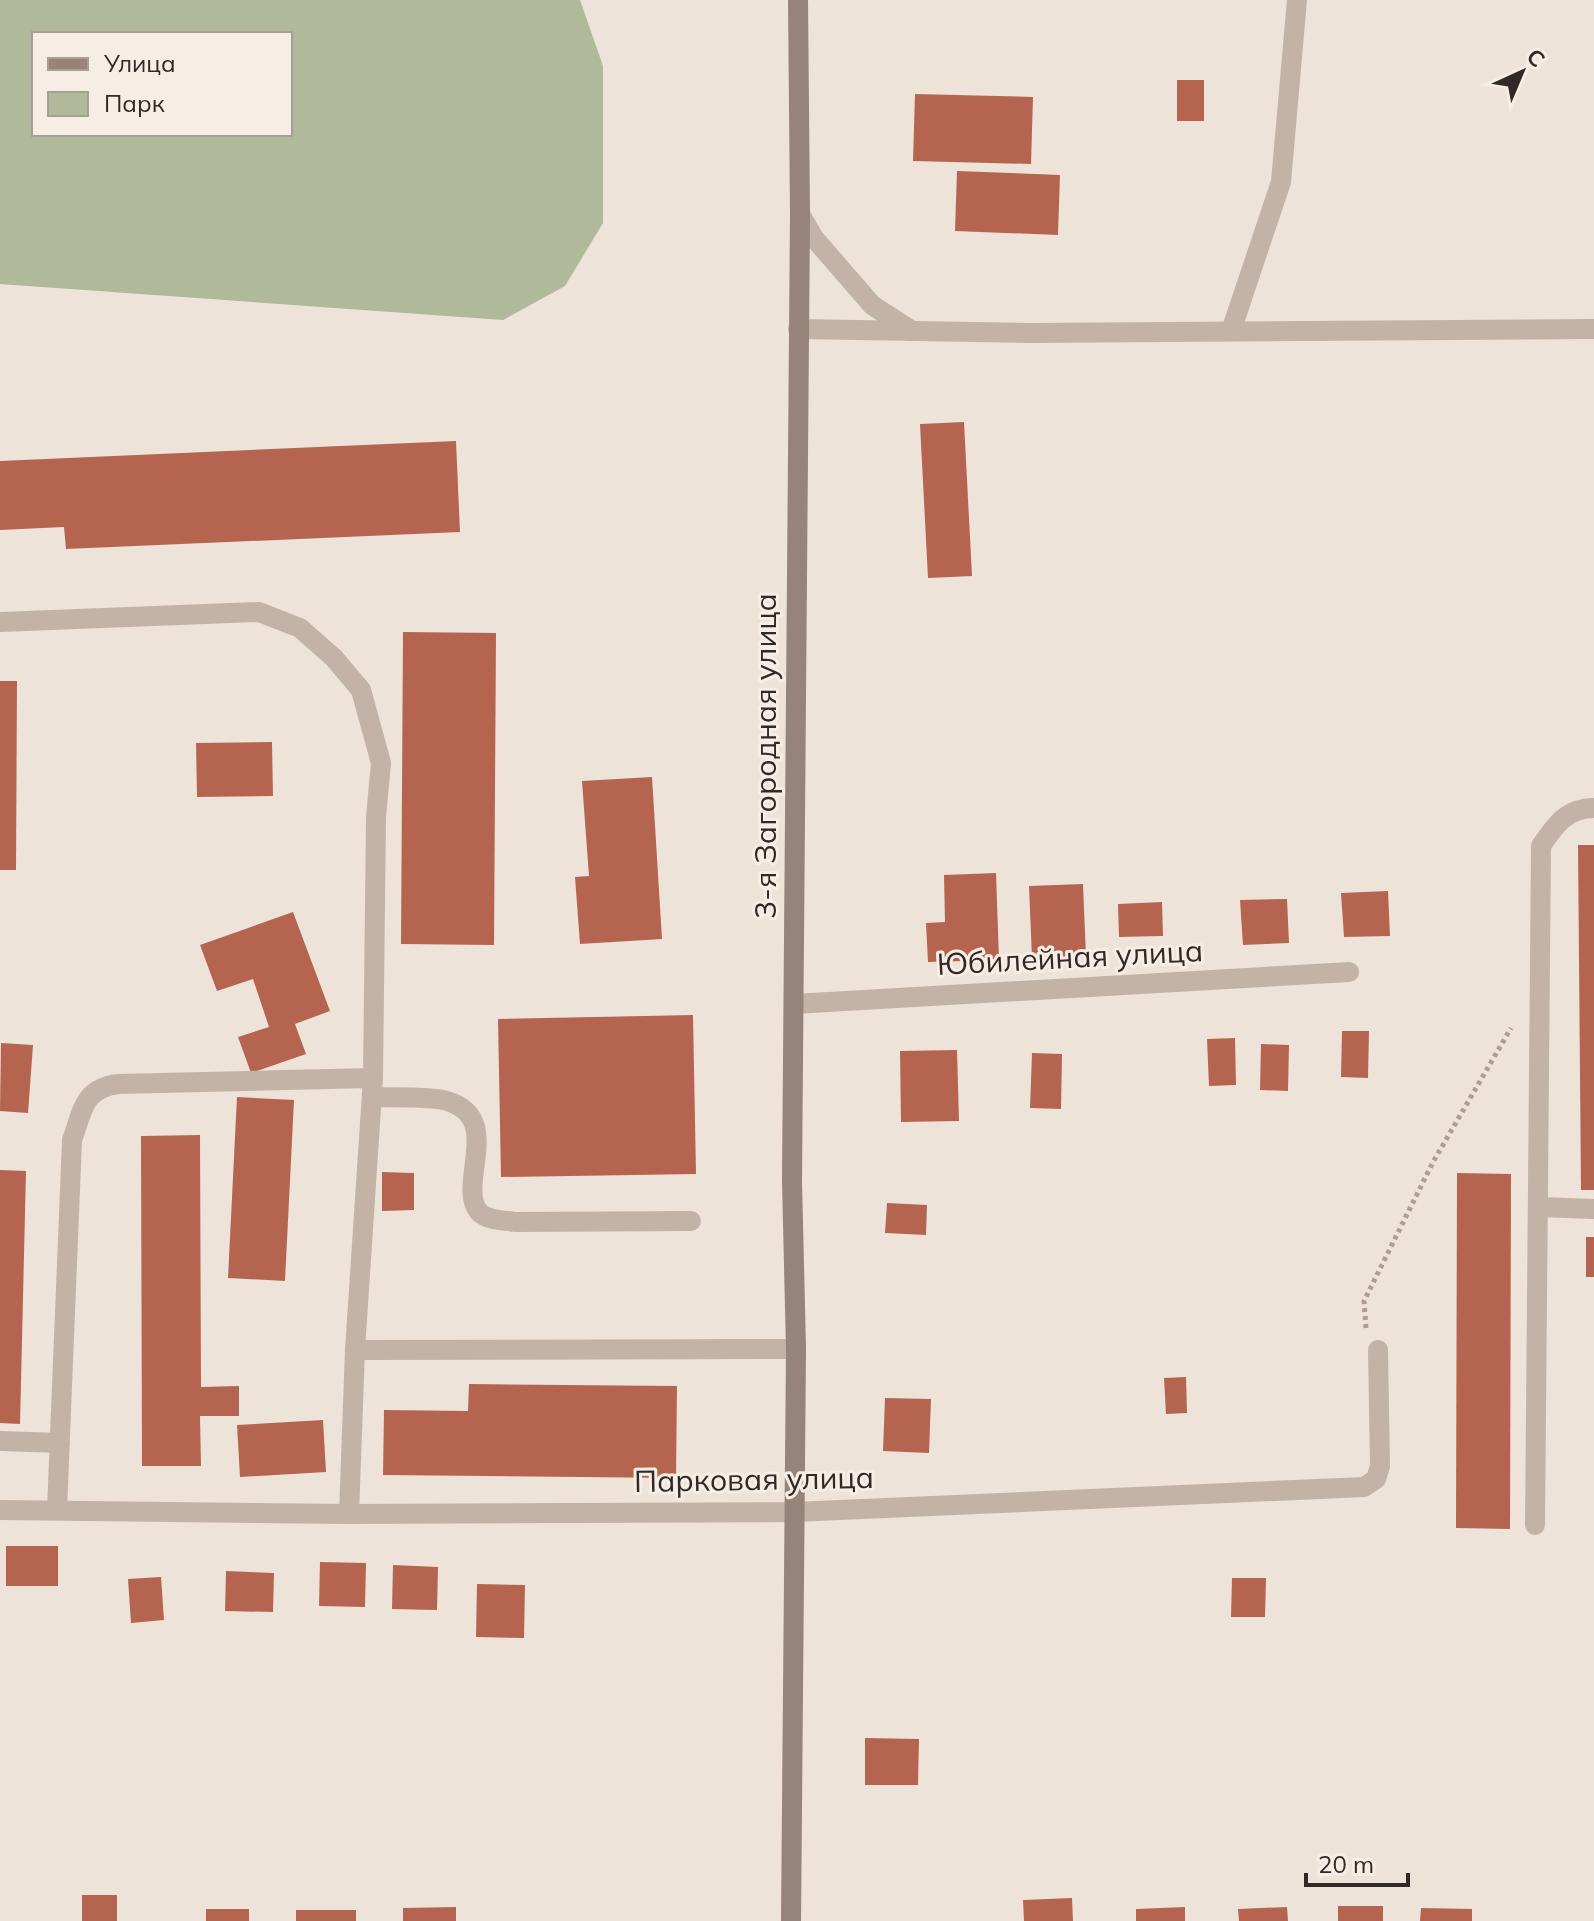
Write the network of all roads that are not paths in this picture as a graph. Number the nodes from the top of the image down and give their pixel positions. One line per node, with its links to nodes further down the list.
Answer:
1 (798, 0): 3 (main road, 3-я Загородная улица)
2 (1297, 0): 7 (street)
3 (800, 214): 4 (main road, 3-я Загородная улица); 6 (street)
4 (798, 329): 6 (street); 11 (main road, 3-я Загородная улица)
5 (1594, 329): 7 (street)
6 (912, 331): 7 (street)
7 (1231, 331)
8 (0, 622): 12 (street)
9 (1594, 808): 13 (street)
10 (1349, 972): 11 (street, Юбилейная улица)
11 (794, 1004): 16 (main road, 3-я Загородная улица)
12 (373, 1088): 15 (street); 17 (street); 20 (street)
13 (1539, 1207): 14 (street); 25 (street)
14 (1594, 1209)
15 (691, 1221)
16 (796, 1349): 17 (street); 23 (main road, 3-я Загородная улица)
17 (355, 1350): 24 (street)
18 (1378, 1350): 23 (street, Парковая улица)
19 (0, 1441): 20 (street)
20 (60, 1443): 22 (street)
21 (0, 1510): 22 (street, Парковая улица)
22 (57, 1510): 24 (street, Парковая улица)
23 (794, 1512): 24 (street, Парковая улица); 26 (main road, 3-я Загородная улица)
24 (349, 1514)
25 (1535, 1525)
26 (791, 1921)

